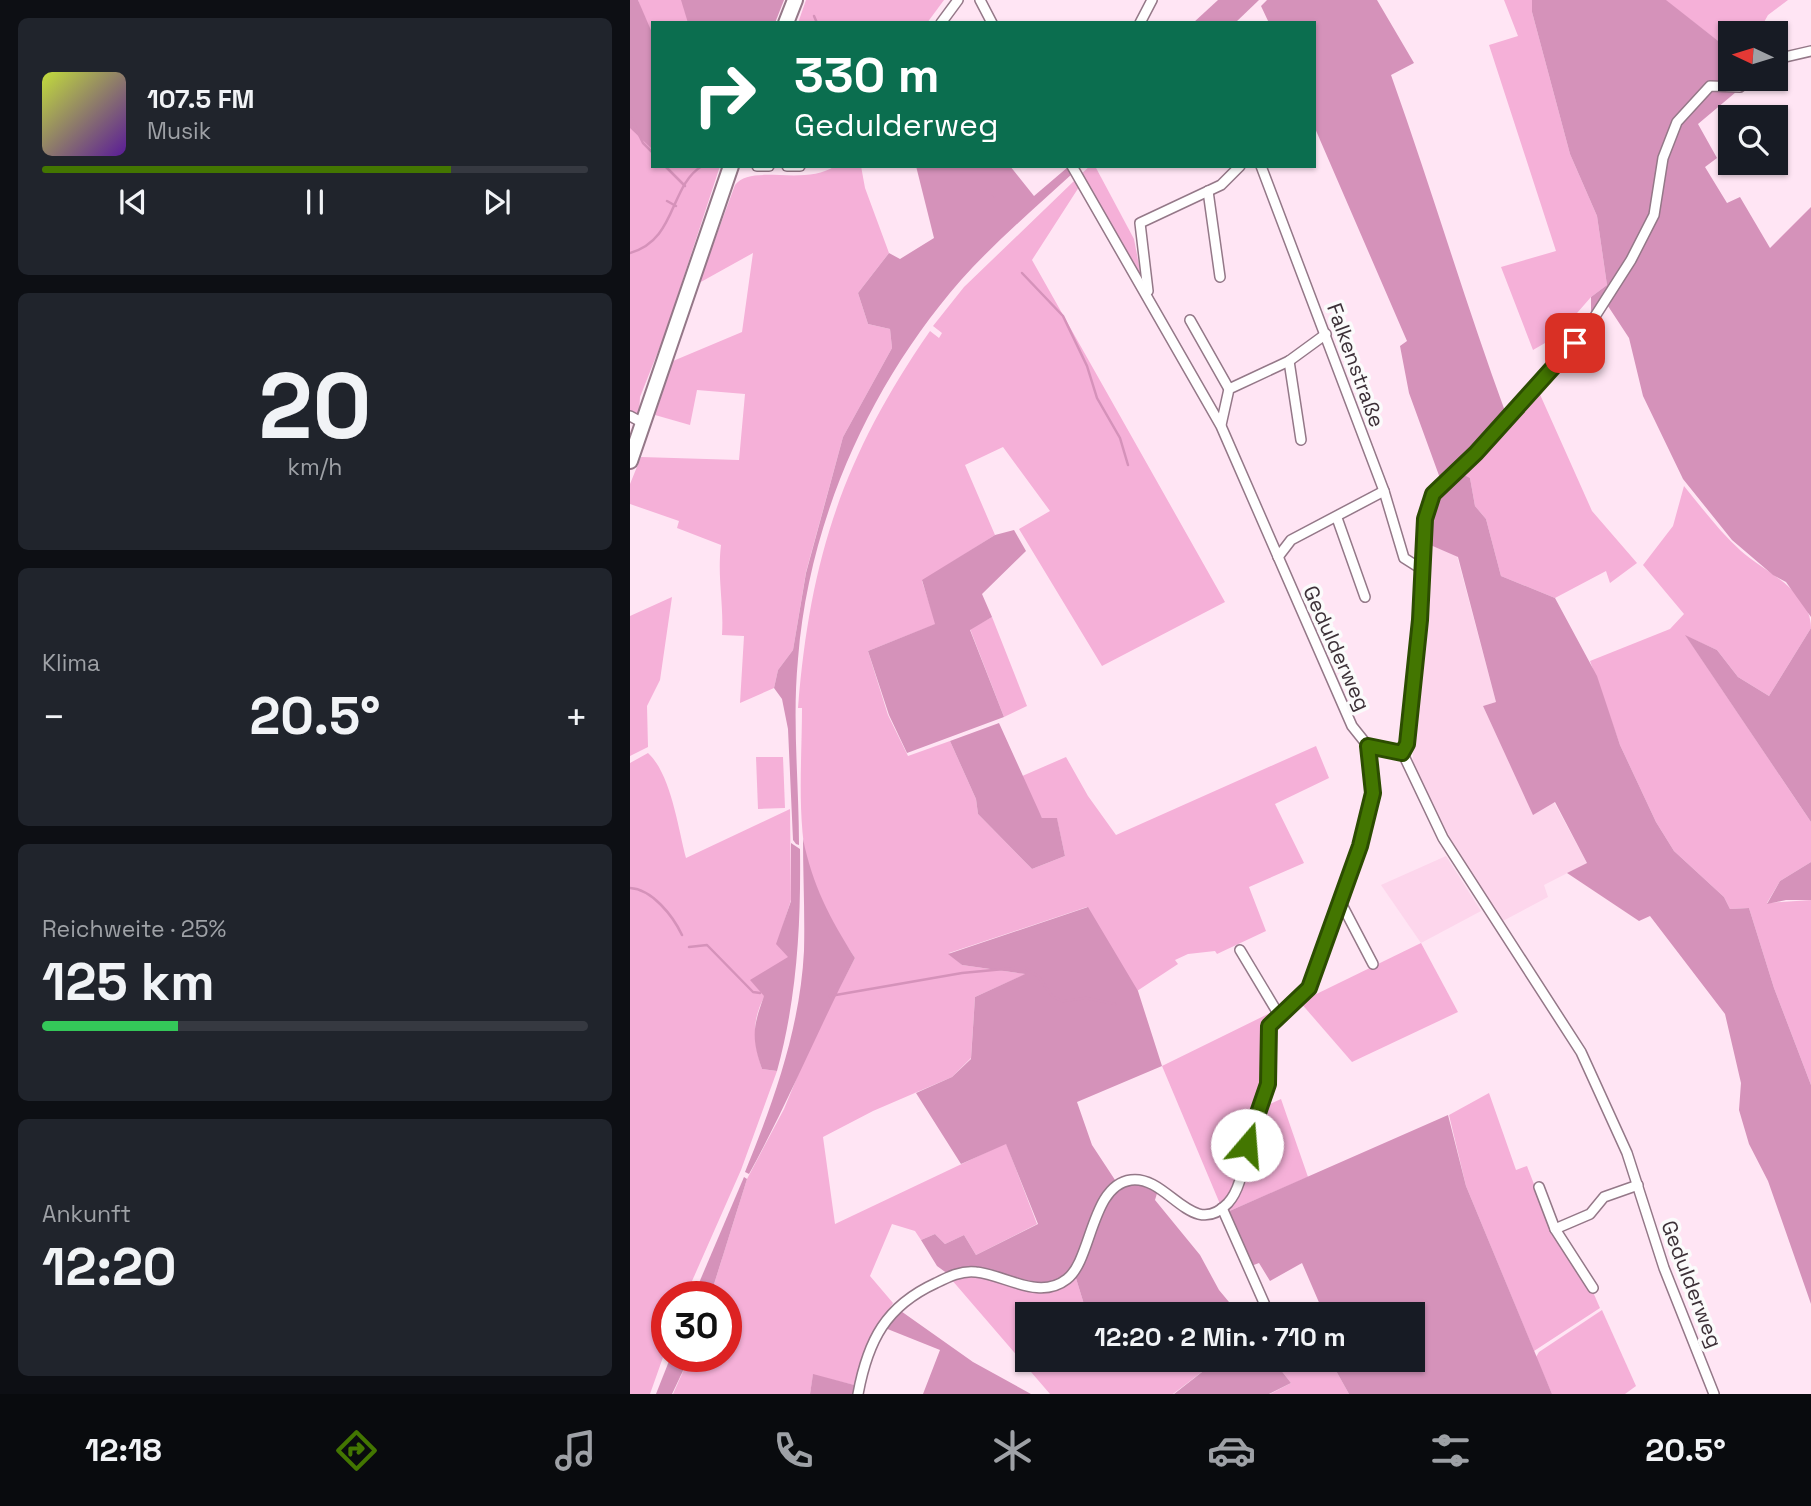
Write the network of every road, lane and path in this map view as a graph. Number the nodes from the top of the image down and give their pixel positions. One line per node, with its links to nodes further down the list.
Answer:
1 (795, 0): 5 (main road)
2 (958, 0): 6 (street)
3 (980, 0): 7 (street)
4 (1152, 0): 8 (street)
5 (787, 21)
6 (942, 21)
7 (991, 21)
8 (1141, 21)
9 (1811, 51): 10 (street)
10 (1788, 56)
11 (1718, 86): 30 (street)
12 (731, 168): 23 (main road)
13 (1073, 168): 18 (street, Gedulderweg)
14 (1238, 168): 16 (street)
15 (1262, 168): 20 (street, Falkenstraße)
16 (1208, 191): 17 (street); 18 (street)
17 (1220, 277)
18 (1148, 294): 24 (street, Gedulderweg)
19 (1190, 320): 22 (street)
20 (1326, 334): 21 (street); 27 (street, Falkenstraße)
21 (1289, 361): 22 (street); 25 (street)
22 (1229, 389): 24 (street)
23 (637, 419): 26 (main road)
24 (1221, 426): 29 (street, Gedulderweg)
25 (1301, 440)
26 (630, 461)
27 (1384, 491): 28 (street); 30 (street, Falkenstraße)
28 (1337, 517): 29 (street); 31 (street)
29 (1278, 557): 32 (street, Gedulderweg)
30 (1423, 570): 33 (street)
31 (1365, 597)
32 (1368, 746): 33 (street); 34 (street)
33 (1402, 753): 38 (street, Gedulderweg)
34 (1339, 899): 36 (street); 37 (street)
35 (1240, 950): 37 (street)
36 (1373, 964)
37 (1279, 1015): 40 (street)
38 (1638, 1185): 41 (street); 45 (street, Gedulderweg)
39 (1539, 1187): 41 (street)
40 (1222, 1209): 43 (street); 44 (street)
41 (1555, 1229): 42 (street)
42 (1593, 1288)
43 (1264, 1302)
44 (858, 1394)
45 (1714, 1394)

